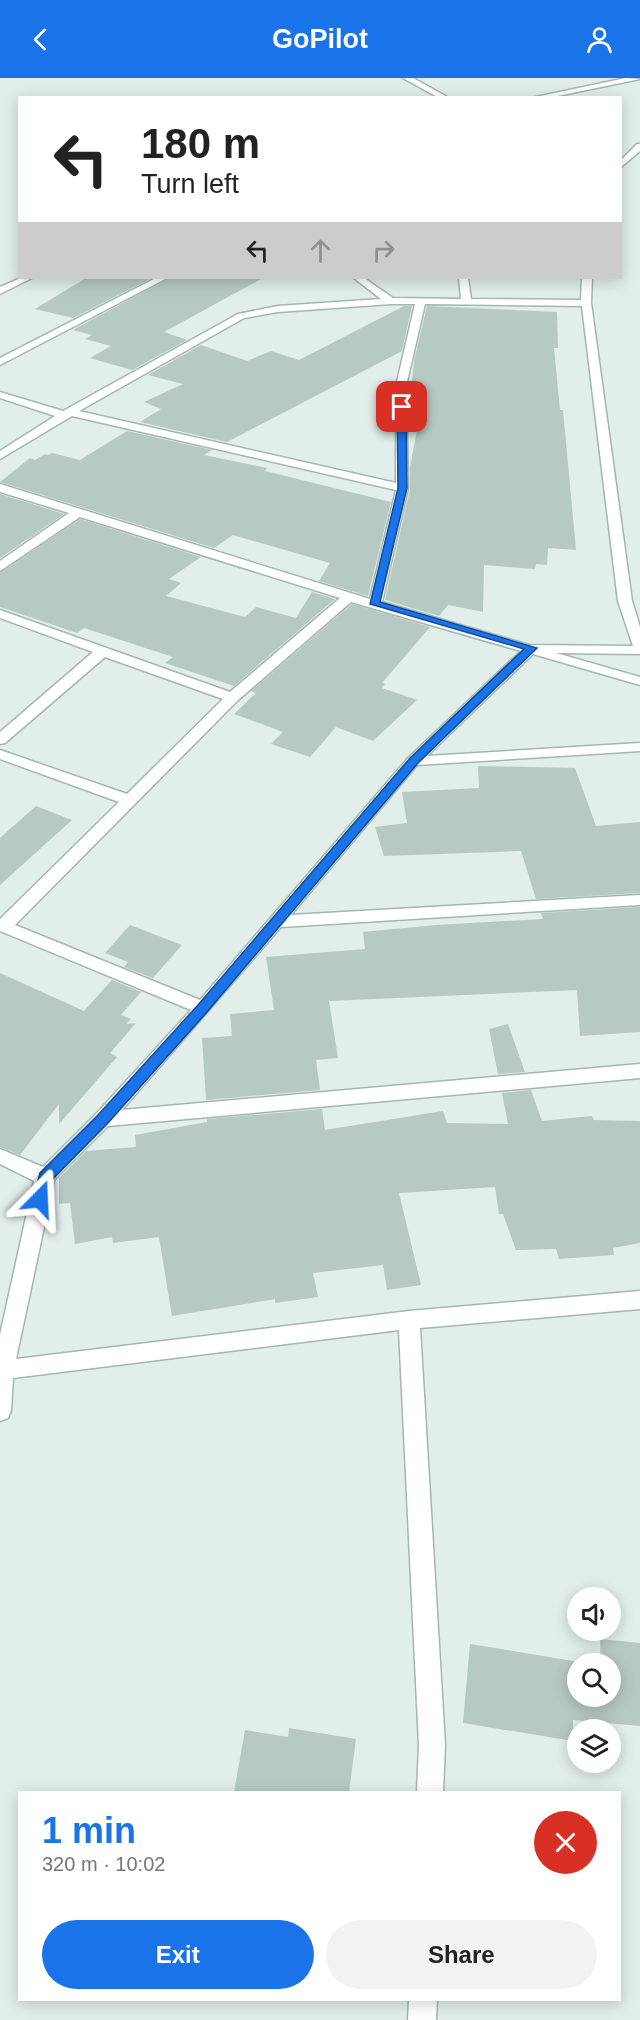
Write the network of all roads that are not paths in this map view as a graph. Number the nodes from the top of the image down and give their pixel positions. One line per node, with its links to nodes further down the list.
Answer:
1 (408, 78): 3 (street)
2 (637, 78): 4 (street)
3 (442, 96)
4 (544, 96)
5 (640, 146): 6 (street)
6 (623, 162): 7 (street)
7 (640, 162)
8 (25, 279): 13 (street)
9 (160, 279): 18 (street)
10 (359, 279): 15 (street)
11 (464, 279): 16 (street)
12 (587, 279): 17 (street)
13 (0, 291)
14 (421, 300): 15 (street); 16 (street); 23 (street)
15 (391, 301): 20 (street)
16 (466, 301): 17 (street)
17 (586, 303): 30 (street)
18 (0, 362)
19 (0, 395): 20 (street)
20 (68, 414): 21 (street); 23 (street)
21 (0, 456)
22 (0, 488): 24 (street)
23 (402, 488): 27 (street)
24 (76, 514): 25 (street); 26 (street)
25 (0, 567)
26 (349, 597): 27 (street); 33 (street)
27 (375, 604): 29 (street)
28 (0, 614): 31 (street)
29 (532, 648): 30 (street); 32 (street); 37 (street)
30 (640, 649)
31 (103, 651): 33 (street); 34 (street)
32 (640, 681)
33 (232, 698): 38 (street)
34 (0, 740)
35 (640, 747): 37 (street)
36 (0, 754): 38 (street)
37 (414, 761): 40 (street)
38 (129, 800): 41 (street)
39 (640, 900): 40 (street)
40 (274, 922): 42 (street)
41 (2, 925): 42 (street)
42 (202, 1008): 44 (street)
43 (640, 1071): 44 (street)
44 (103, 1119): 46 (street)
45 (0, 1156): 46 (street)
46 (45, 1177): 49 (street)
47 (640, 1300): 48 (street)
48 (409, 1320): 49 (street); 51 (street)
49 (1, 1370): 50 (street)
50 (0, 1411)
51 (430, 1791)
52 (423, 2001): 53 (street)
53 (422, 2020)

